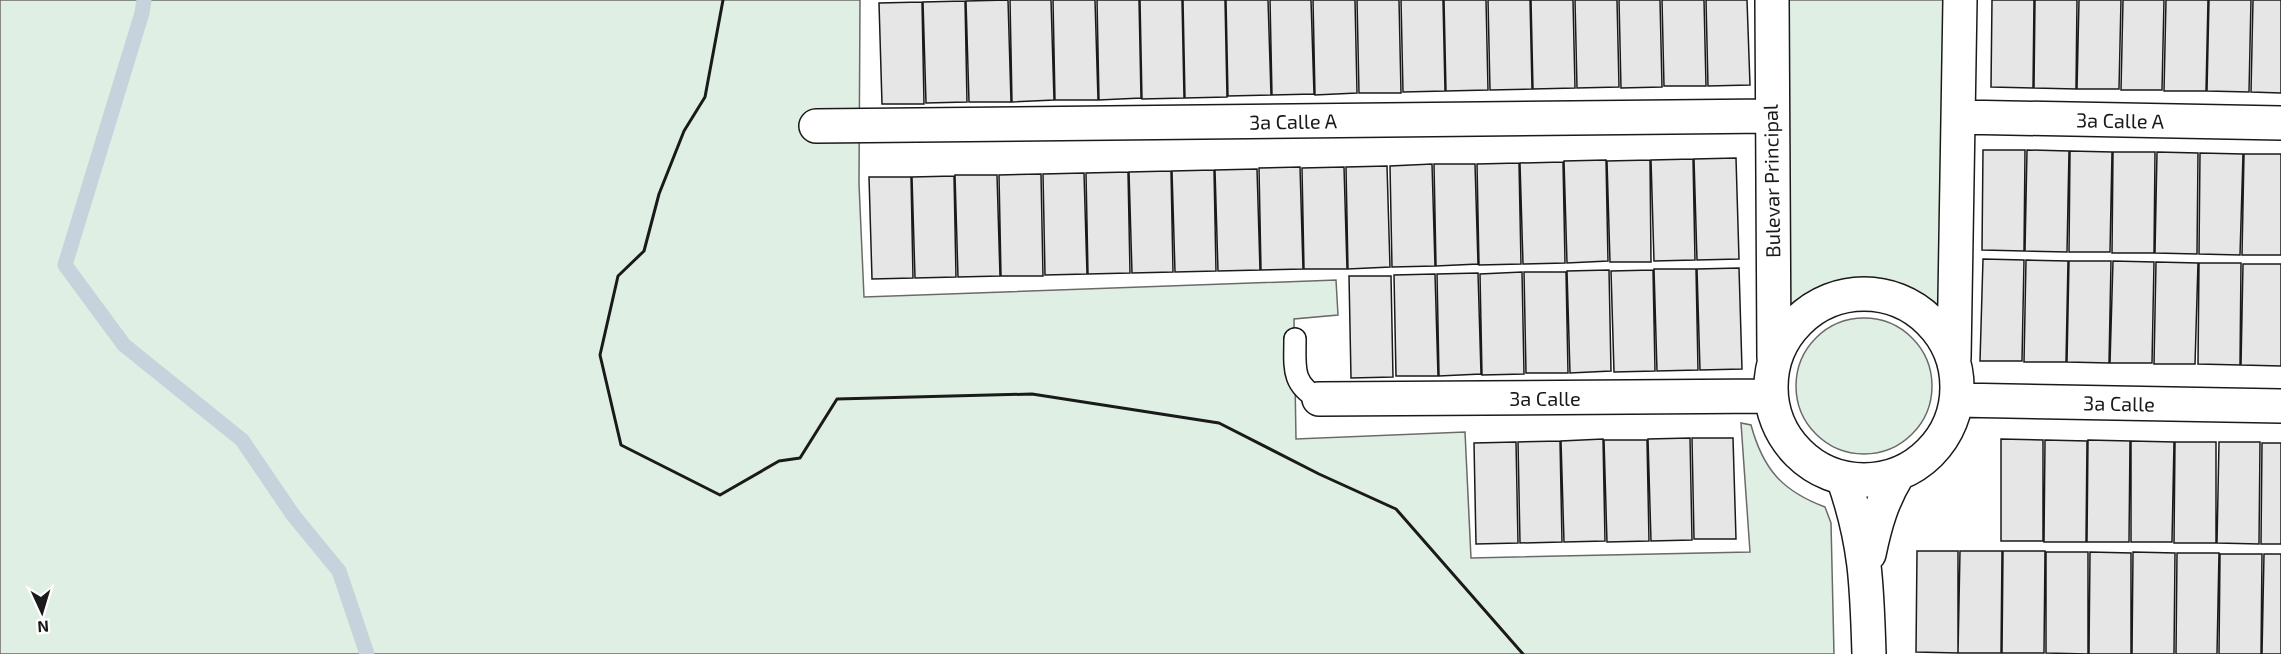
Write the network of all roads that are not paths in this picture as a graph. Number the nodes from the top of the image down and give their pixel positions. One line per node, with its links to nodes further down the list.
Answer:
1 (1772, 0): 3 (street, Bulevar Principal)
2 (1960, 0): 4 (street)
3 (1770, 116): 6 (street, 3a Calle A); 9 (street, Bulevar Principal)
4 (1959, 117): 5 (street, 3a Calle A); 8 (street)
5 (2281, 123)
6 (816, 126)
7 (1295, 339): 11 (lane)
8 (1954, 358): 9 (street); 12 (street)
9 (1774, 363): 10 (street)
10 (1771, 396): 11 (street, 3a Calle); 15 (street)
11 (1319, 399)
12 (1957, 400): 13 (street, 3a Calle); 14 (street)
13 (2281, 406)
14 (1898, 474): 15 (street); 16 (street)
15 (1844, 478): 16 (street)
16 (1867, 568): 17 (street)
17 (1869, 654)

